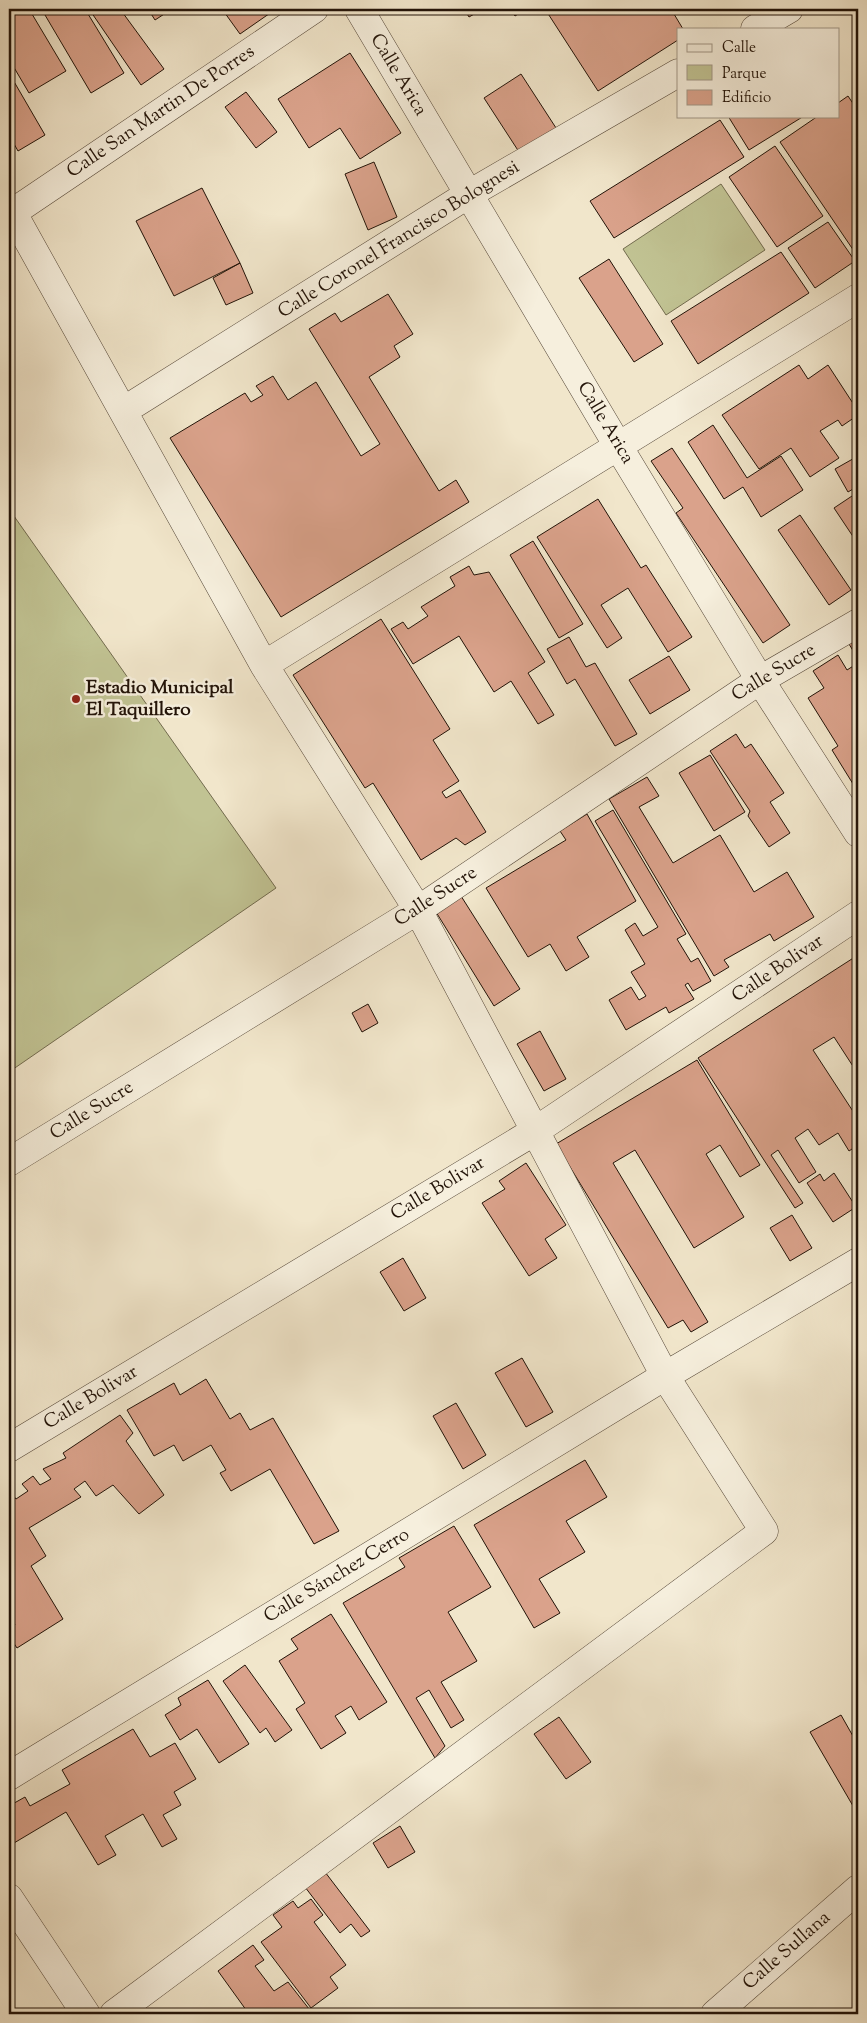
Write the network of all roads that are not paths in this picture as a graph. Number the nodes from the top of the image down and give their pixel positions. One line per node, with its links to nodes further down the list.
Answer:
1 (314, 9): 7 (street, Calle San Martin De Porres)
2 (359, 9): 6 (street, Calle Arica)
3 (790, 9): 4 (street)
4 (757, 28)
5 (677, 74): 6 (street, Calle Coronel Francisco Bolognesi)
6 (469, 194): 9 (street, Calle Coronel Francisco Bolognesi); 10 (street, Calle Arica)
7 (10, 211): 9 (street)
8 (858, 298): 10 (street)
9 (122, 411): 12 (street)
10 (618, 446): 12 (street); 13 (street, Calle Arica)
11 (858, 623): 13 (street, Calle Sucre)
12 (264, 665): 15 (street)
13 (760, 680): 14 (street, Calle Arica); 15 (street, Calle Sucre)
14 (858, 833)
15 (418, 910): 17 (street); 18 (street, Calle Sucre)
16 (858, 915): 17 (street, Calle Bolivar)
17 (535, 1131): 20 (street); 21 (street, Calle Bolivar)
18 (9, 1162)
19 (858, 1262): 20 (street, Calle Sánchez Cerro)
20 (665, 1376): 22 (street, Calle Sánchez Cerro); 26 (street)
21 (9, 1448)
22 (9, 1776)
23 (858, 1889): 27 (street, Calle Sullana)
24 (9, 1898): 25 (street)
25 (86, 2014)
26 (114, 2014)
27 (715, 2014)

